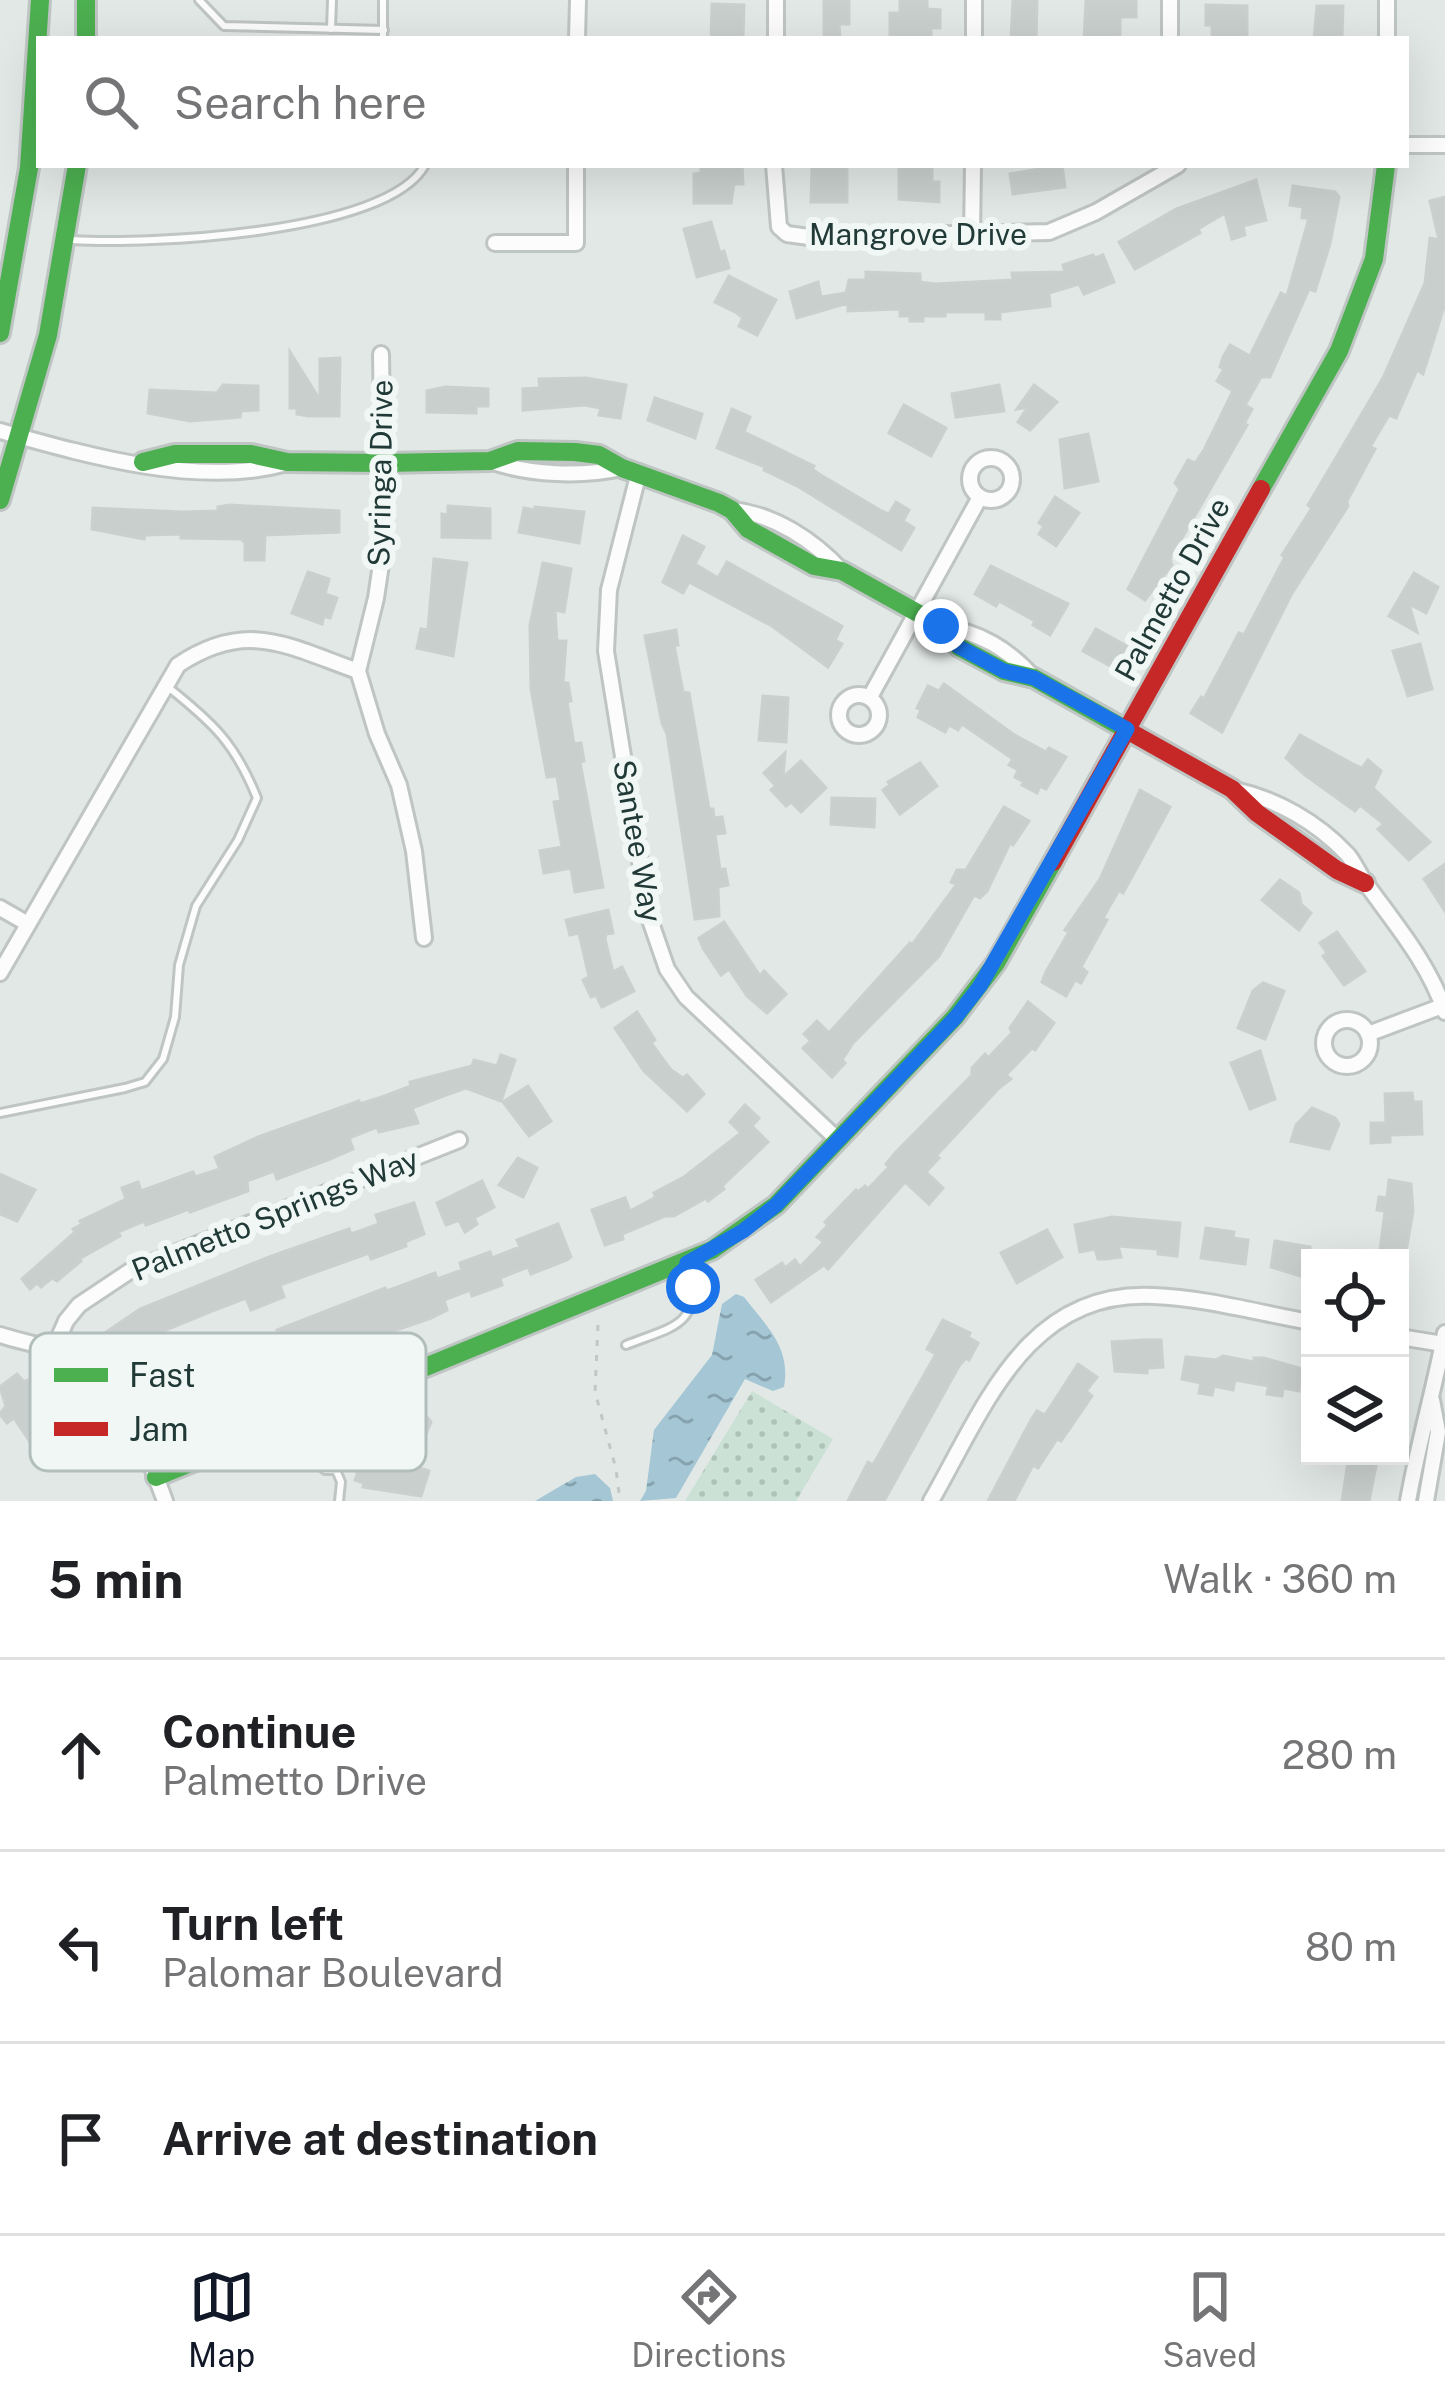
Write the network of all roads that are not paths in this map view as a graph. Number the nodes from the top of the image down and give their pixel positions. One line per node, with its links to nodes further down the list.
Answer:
1 (40, 0): 13 (street)
2 (86, 0): 14 (street)
3 (199, 0): 11 (lane)
4 (332, 0): 11 (lane)
5 (383, 0): 12 (lane)
6 (578, 0): 15 (street)
7 (776, 0): 16 (street)
8 (974, 0): 17 (street)
9 (1170, 0): 18 (street)
10 (1387, 0): 19 (street)
11 (331, 29): 12 (lane)
12 (383, 34)
13 (38, 36)
14 (86, 36)
15 (578, 36)
16 (776, 36)
17 (974, 36)
18 (1170, 36)
19 (1387, 36)
20 (36, 80): 33 (street)
21 (1409, 145): 22 (street)
22 (1445, 145)
23 (77, 168): 31 (street)
24 (424, 168): 31 (lane)
25 (576, 168): 32 (street)
26 (774, 168): 30 (street, Mangrove Drive)
27 (973, 168): 30 (street)
28 (1173, 168): 30 (street, Mangrove Drive)
29 (1386, 168): 46 (street, Palmetto Drive)
30 (972, 235)
31 (69, 240): 36 (street)
32 (495, 243)
33 (0, 332)
34 (381, 354): 38 (street, Syringa Drive)
35 (0, 431): 36 (street)
36 (22, 437): 37 (street); 41 (street)
37 (143, 462): 38 (street)
38 (383, 463): 39 (street); 43 (street, Syringa Drive)
39 (631, 470): 42 (street); 56 (street, Santee Way)
40 (980, 496): 42 (street)
41 (0, 500)
42 (916, 612): 45 (street); 46 (street)
43 (358, 671): 44 (street); 50 (street)
44 (165, 685): 49 (street); 54 (lane)
45 (870, 697)
46 (1127, 729): 47 (street); 56 (street, Palmetto Drive)
47 (1365, 883): 52 (street)
48 (0, 908): 49 (street)
49 (28, 924): 51 (street)
50 (424, 938)
51 (0, 973)
52 (1444, 1007): 53 (street)
53 (1368, 1034)
54 (0, 1113)
55 (459, 1140): 59 (street, Palmetto Springs Way)
56 (838, 1140): 57 (street, Palmetto Drive)
57 (687, 1263): 64 (lane); 65 (street, Palmetto Drive)
58 (1301, 1320): 73 (street)
59 (61, 1333)
60 (0, 1335): 63 (street)
61 (1409, 1337): 62 (street)
62 (1444, 1339): 66 (street)
63 (30, 1344)
64 (626, 1345)
65 (426, 1368)
66 (1432, 1400): 74 (street); 75 (street)
67 (153, 1471): 70 (street)
68 (171, 1471): 70 (street, Palmetto Drive)
69 (336, 1471): 72 (lane)
70 (156, 1477): 71 (street)
71 (165, 1501)
72 (339, 1501)
73 (931, 1501)
74 (1408, 1501)
75 (1426, 1501)

